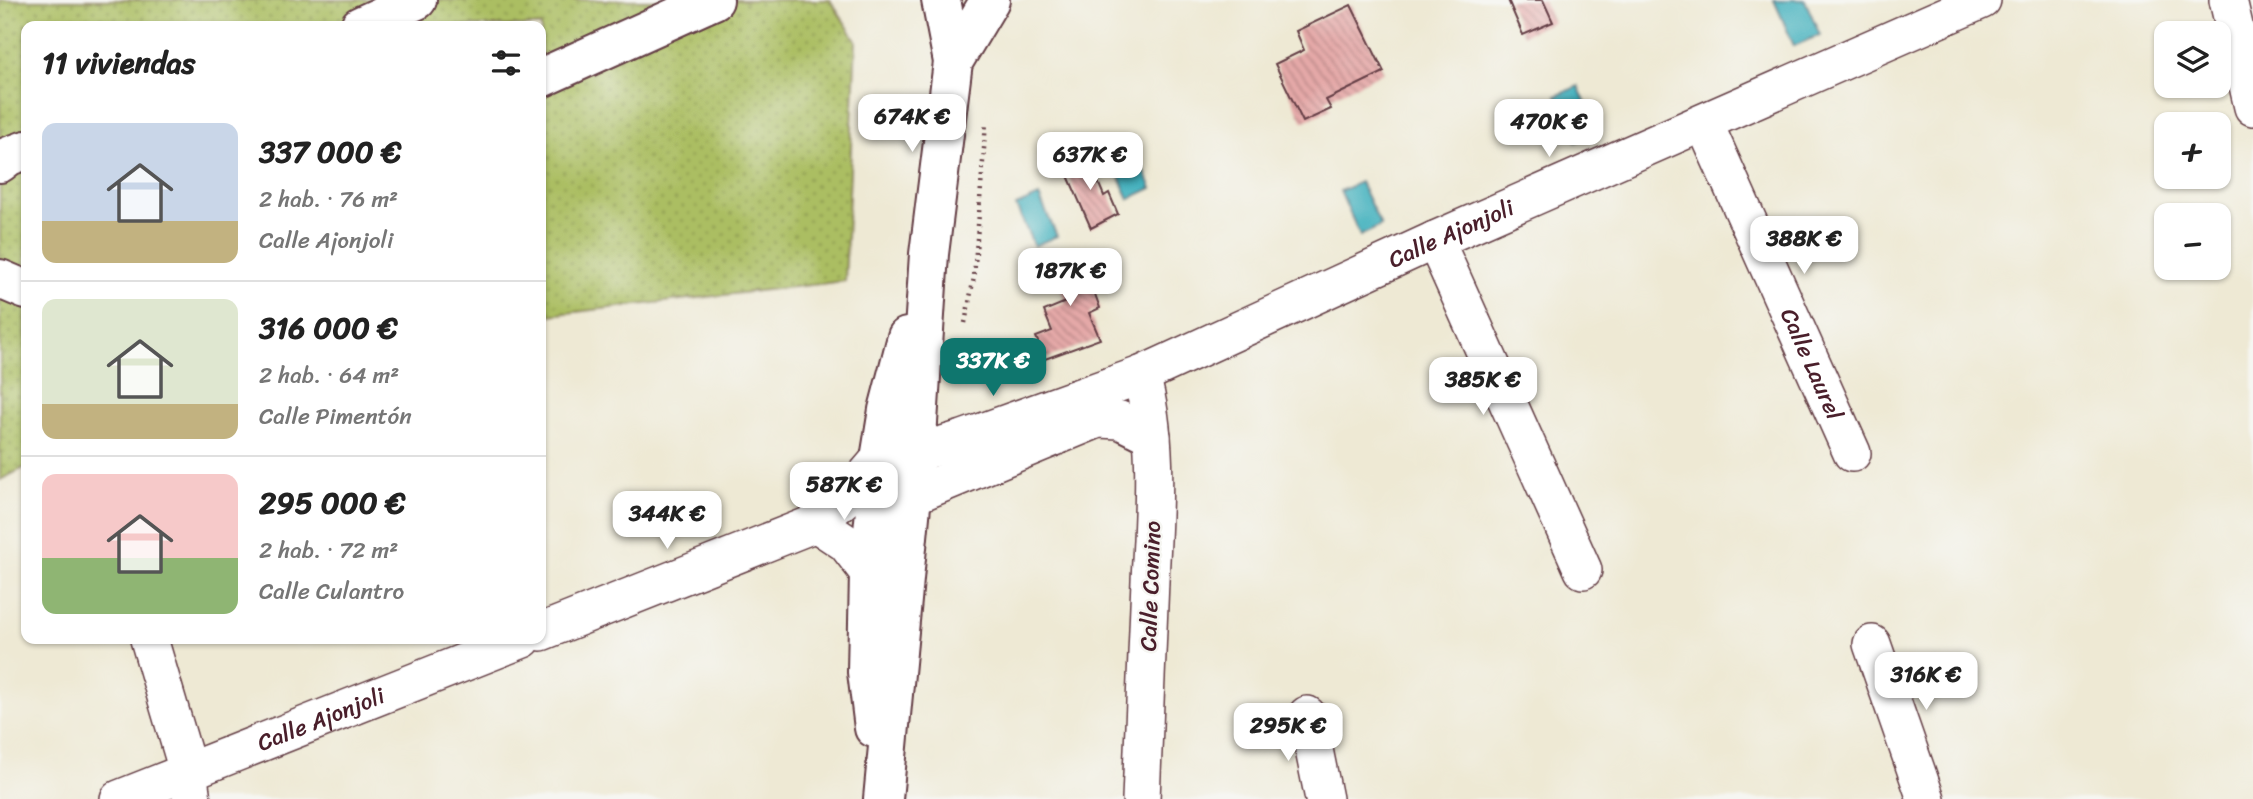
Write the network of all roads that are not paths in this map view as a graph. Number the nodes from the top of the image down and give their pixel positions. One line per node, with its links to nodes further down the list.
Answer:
1 (417, 0): 7 (main road)
2 (714, 0): 9 (main road)
3 (941, 0): 8 (main road)
4 (990, 0): 8 (main road)
5 (1982, 0): 11 (street, Calle Ajonjoli)
6 (2228, 0): 10 (street)
7 (371, 21)
8 (953, 62): 18 (main road)
9 (546, 76)
10 (2253, 107)
11 (1704, 123): 14 (street, Calle Ajonjoli); 17 (street, Calle Laurel)
12 (21, 152): 13 (main road)
13 (0, 163)
14 (1435, 240): 15 (street, Calle Ajonjoli); 21 (street)
15 (1141, 375): 16 (street, Calle Comino); 18 (street, Calle Ajonjoli)
16 (1152, 436): 19 (street); 31 (street, Calle Comino)
17 (1852, 453)
18 (898, 456): 19 (main road); 20 (street); 22 (main road)
19 (912, 496): 30 (main road)
20 (816, 523): 22 (street); 23 (street)
21 (1583, 570)
22 (869, 573): 30 (main road)
23 (546, 630)
24 (150, 644): 28 (street)
25 (512, 644): 28 (street, Calle Ajonjoli)
26 (1872, 644): 33 (street)
27 (1307, 715): 32 (street)
28 (190, 785): 29 (street, Calle Ajonjoli)
29 (119, 799)
30 (883, 799)
31 (1141, 799)
32 (1324, 799)
33 (1926, 799)

